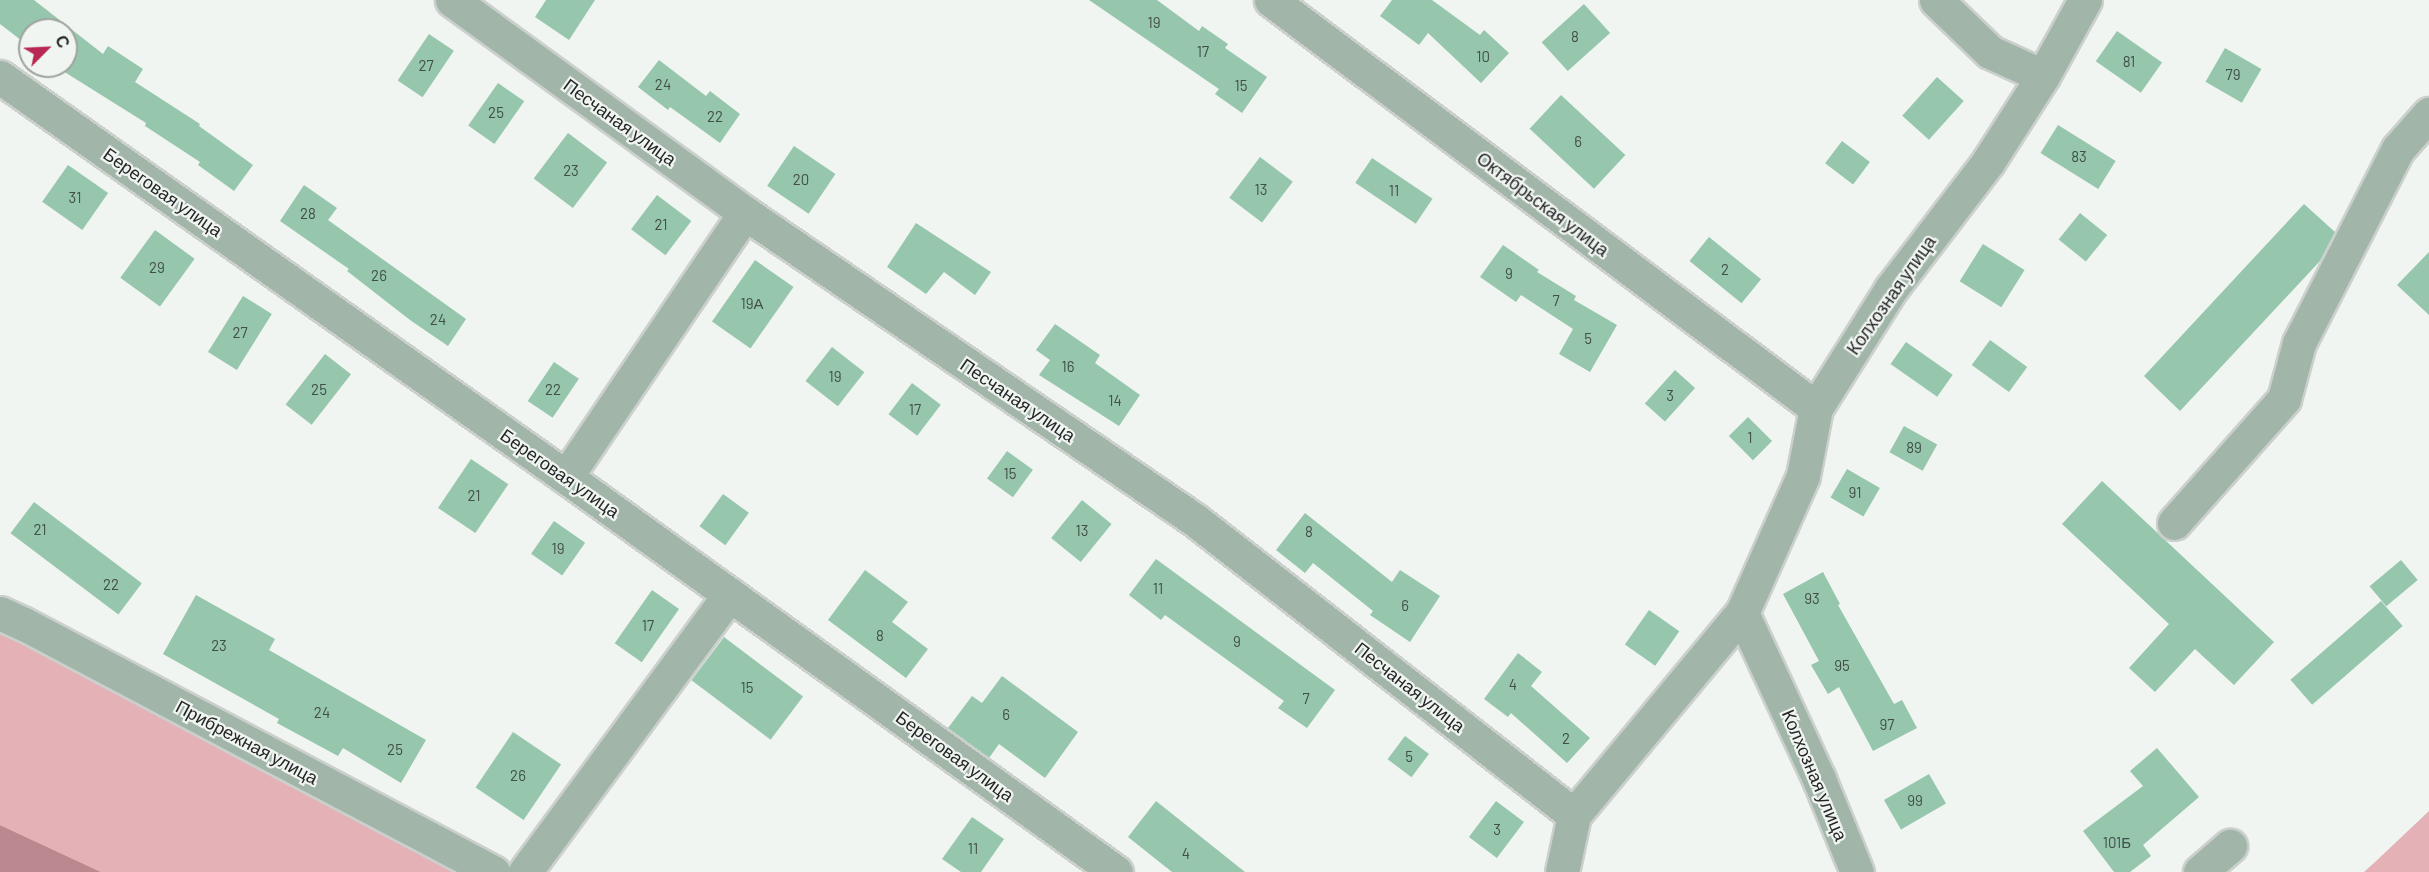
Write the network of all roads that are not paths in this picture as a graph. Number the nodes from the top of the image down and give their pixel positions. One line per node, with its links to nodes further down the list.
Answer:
1 (452, 0): 8 (street, Песчаная улица)
2 (1271, 0): 9 (street, Октябрьская улица)
3 (1936, 0): 5 (street)
4 (2085, 0): 5 (street, Колхозная улица)
5 (2043, 76): 9 (street, Колхозная улица)
6 (0, 77): 10 (street, Береговая улица)
7 (2429, 114): 11 (street)
8 (746, 213): 10 (street); 15 (street, Песчаная улица)
9 (1816, 408): 13 (street, Колхозная улица)
10 (566, 477): 12 (street, Береговая улица)
11 (2174, 523)
12 (730, 594): 18 (street); 19 (street, Береговая улица)
13 (1742, 612): 15 (street, Колхозная улица); 21 (street, Колхозная улица)
14 (0, 613): 17 (street, Прибрежная улица)
15 (1574, 815): 20 (street)
16 (2230, 846): 22 (street)
17 (493, 872)
18 (525, 872)
19 (1116, 872)
20 (1562, 872)
21 (1857, 872)
22 (2200, 872)

